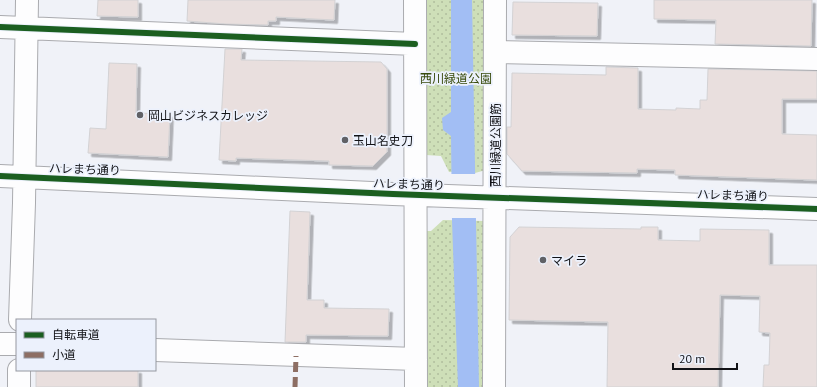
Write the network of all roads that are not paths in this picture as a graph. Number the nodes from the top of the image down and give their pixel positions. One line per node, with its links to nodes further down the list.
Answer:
1 (27, 0): 5 (street)
2 (415, 0): 6 (street)
3 (495, 0): 7 (street, 西川緑道公園筋)
4 (0, 27): 5 (street)
5 (27, 28): 6 (street); 10 (street)
6 (415, 44): 11 (street)
7 (496, 52): 8 (street); 12 (street, 西川緑道公園筋)
8 (817, 59)
9 (0, 176): 10 (street, ハレまち通り)
10 (24, 177): 11 (street, ハレまち通り); 14 (street)
11 (416, 195): 12 (street, ハレまち通り); 18 (street)
12 (486, 198): 13 (street, ハレまち通り); 22 (street, 西川緑道公園筋)
13 (817, 209)
14 (20, 319)
15 (0, 344): 16 (street)
16 (16, 344)
17 (156, 350): 18 (street)
18 (416, 359): 21 (street)
19 (20, 371): 20 (street)
20 (19, 387)
21 (416, 387)
22 (494, 387)

